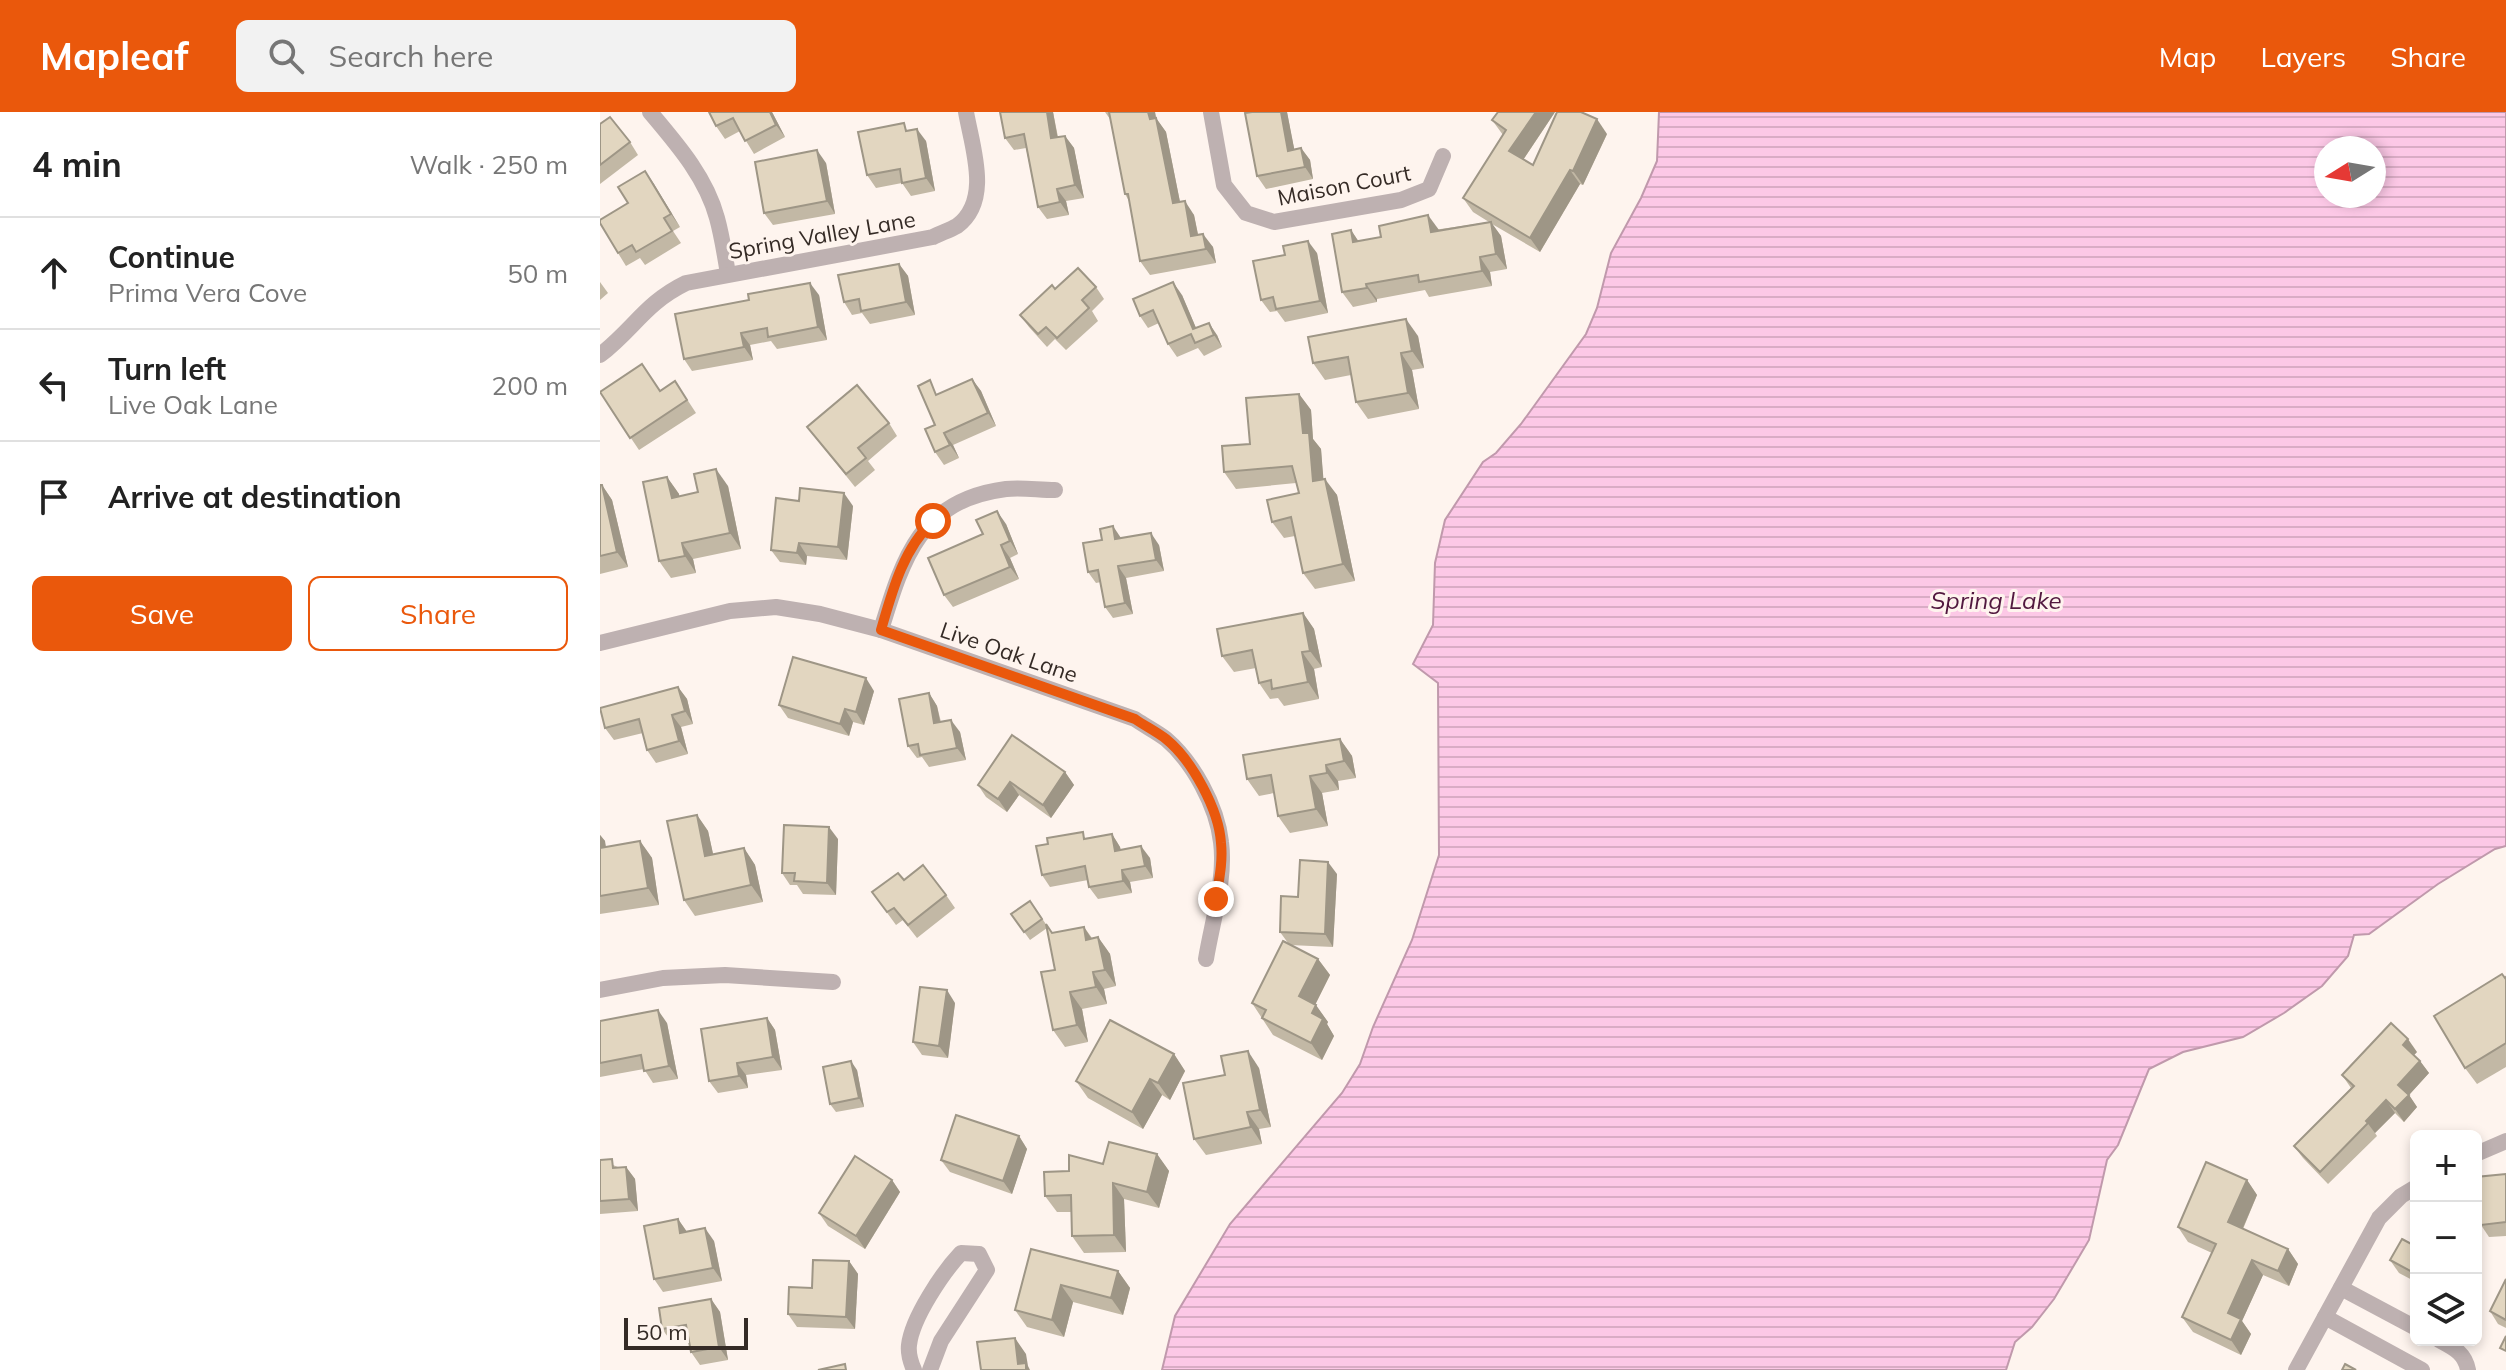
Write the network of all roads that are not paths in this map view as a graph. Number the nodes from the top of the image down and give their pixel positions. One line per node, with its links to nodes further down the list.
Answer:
1 (650, 112): 5 (street)
2 (966, 112): 5 (street, Spring Valley Lane)
3 (1211, 112): 4 (street, Maison Court)
4 (1443, 156)
5 (728, 274): 6 (street, Spring Valley Lane)
6 (600, 355)
7 (1055, 490): 8 (street)
8 (881, 630): 9 (street, Live Oak Lane); 10 (street, Live Oak Lane)
9 (600, 643)
10 (1206, 959)
11 (833, 982): 12 (street)
12 (600, 990)
13 (2506, 1141): 14 (street)
14 (2482, 1151)
15 (2410, 1191): 16 (street)
16 (2341, 1288): 17 (street); 18 (street)
17 (2325, 1317): 22 (street); 23 (street)
18 (2410, 1325)
19 (2450, 1346): 24 (street)
20 (914, 1370): 21 (street)
21 (930, 1370)
22 (2296, 1370)
23 (2422, 1370)
24 (2468, 1370)

